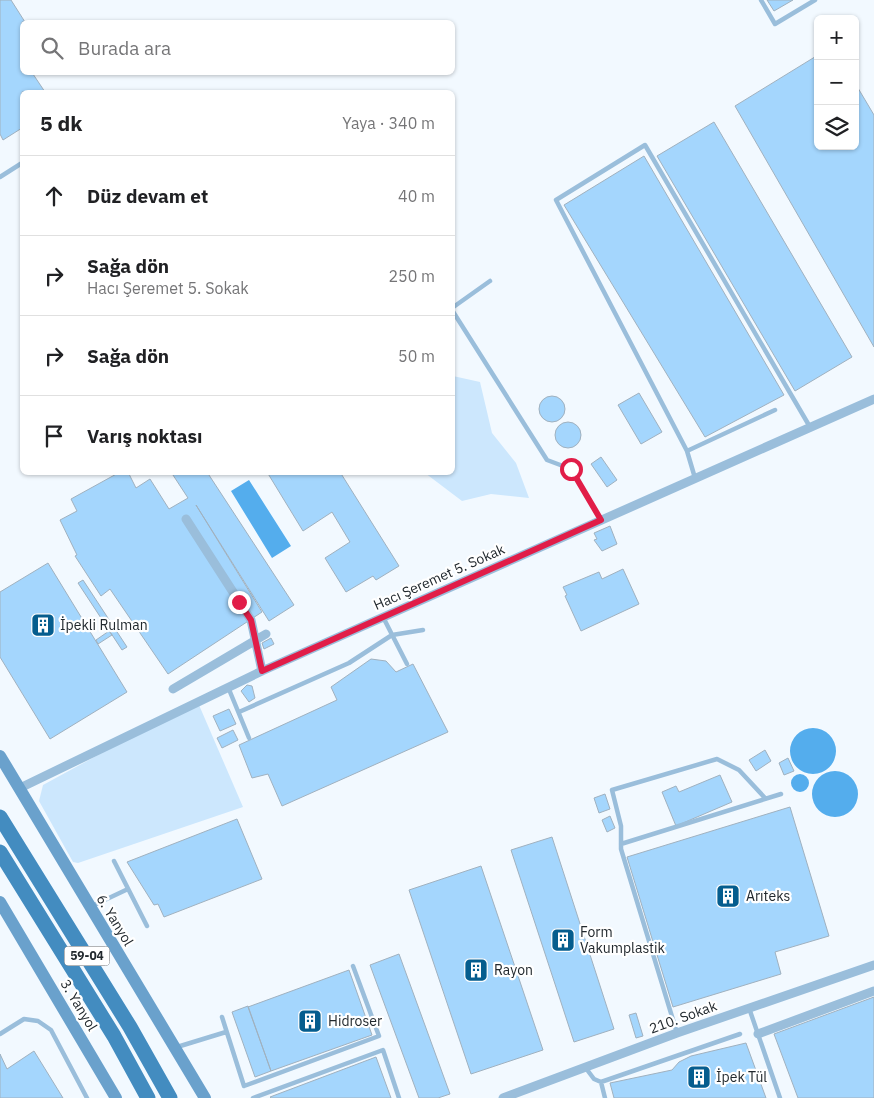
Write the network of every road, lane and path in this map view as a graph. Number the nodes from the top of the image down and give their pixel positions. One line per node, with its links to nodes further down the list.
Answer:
1 (761, 0): 2 (lane)
2 (815, 0)
3 (20, 164): 4 (lane)
4 (0, 177)
5 (490, 281): 6 (lane)
6 (455, 307)
7 (455, 314): 14 (lane)
8 (874, 399): 10 (street, Hacı Şeremet 5. Sokak)
9 (775, 410): 11 (lane)
10 (810, 427): 11 (lane); 12 (street, Hacı Şeremet 5. Sokak)
11 (687, 451): 12 (lane)
12 (695, 478): 14 (street, Hacı Şeremet 5. Sokak)
13 (186, 519): 19 (street)
14 (601, 520): 15 (street, Hacı Şeremet 5. Sokak)
15 (383, 617): 18 (lane); 21 (street, Hacı Şeremet 5. Sokak)
16 (423, 630): 18 (lane)
17 (266, 634): 19 (street)
18 (392, 635): 20 (lane); 24 (lane)
19 (254, 642): 21 (street); 23 (street)
20 (407, 664)
21 (262, 671): 22 (street, Hacı Şeremet 5. Sokak)
22 (228, 687): 24 (lane); 27 (street, Hacı Şeremet 5. Sokak)
23 (173, 689)
24 (239, 712): 25 (lane)
25 (249, 738)
26 (0, 756): 27 (main road, 6. Yanyol)
27 (20, 788): 36 (main road, 6. Yanyol)
28 (781, 794): 29 (lane)
29 (765, 798): 31 (lane); 31 (lane)
30 (0, 816): 54 (main road, 59-04)
31 (621, 844): 44 (lane)
32 (0, 852): 53 (main road, 59-04)
33 (114, 861): 34 (lane)
34 (128, 889): 36 (lane); 37 (lane)
35 (0, 902): 52 (main road, 3. Yanyol)
36 (90, 907): 48 (main road, 6. Yanyol)
37 (148, 926)
38 (874, 965): 41 (street, 210. Sokak)
39 (353, 966): 43 (lane)
40 (874, 991): 47 (street)
41 (749, 1008): 44 (street, 210. Sokak); 47 (lane)
42 (222, 1017): 43 (lane)
43 (226, 1032): 48 (lane)
44 (677, 1033): 49 (street, 210. Sokak)
45 (0, 1034): 51 (lane)
46 (740, 1034): 50 (lane)
47 (758, 1034): 60 (lane)
48 (174, 1049): 55 (main road, 6. Yanyol)
49 (585, 1067): 50 (lane); 58 (street, 210. Sokak)
50 (601, 1082): 59 (lane)
51 (88, 1098)
52 (116, 1098)
53 (148, 1098)
54 (170, 1098)
55 (205, 1098)
56 (253, 1098): 57 (lane)
57 (399, 1098)
58 (503, 1098)
59 (605, 1098)
60 (780, 1098)

